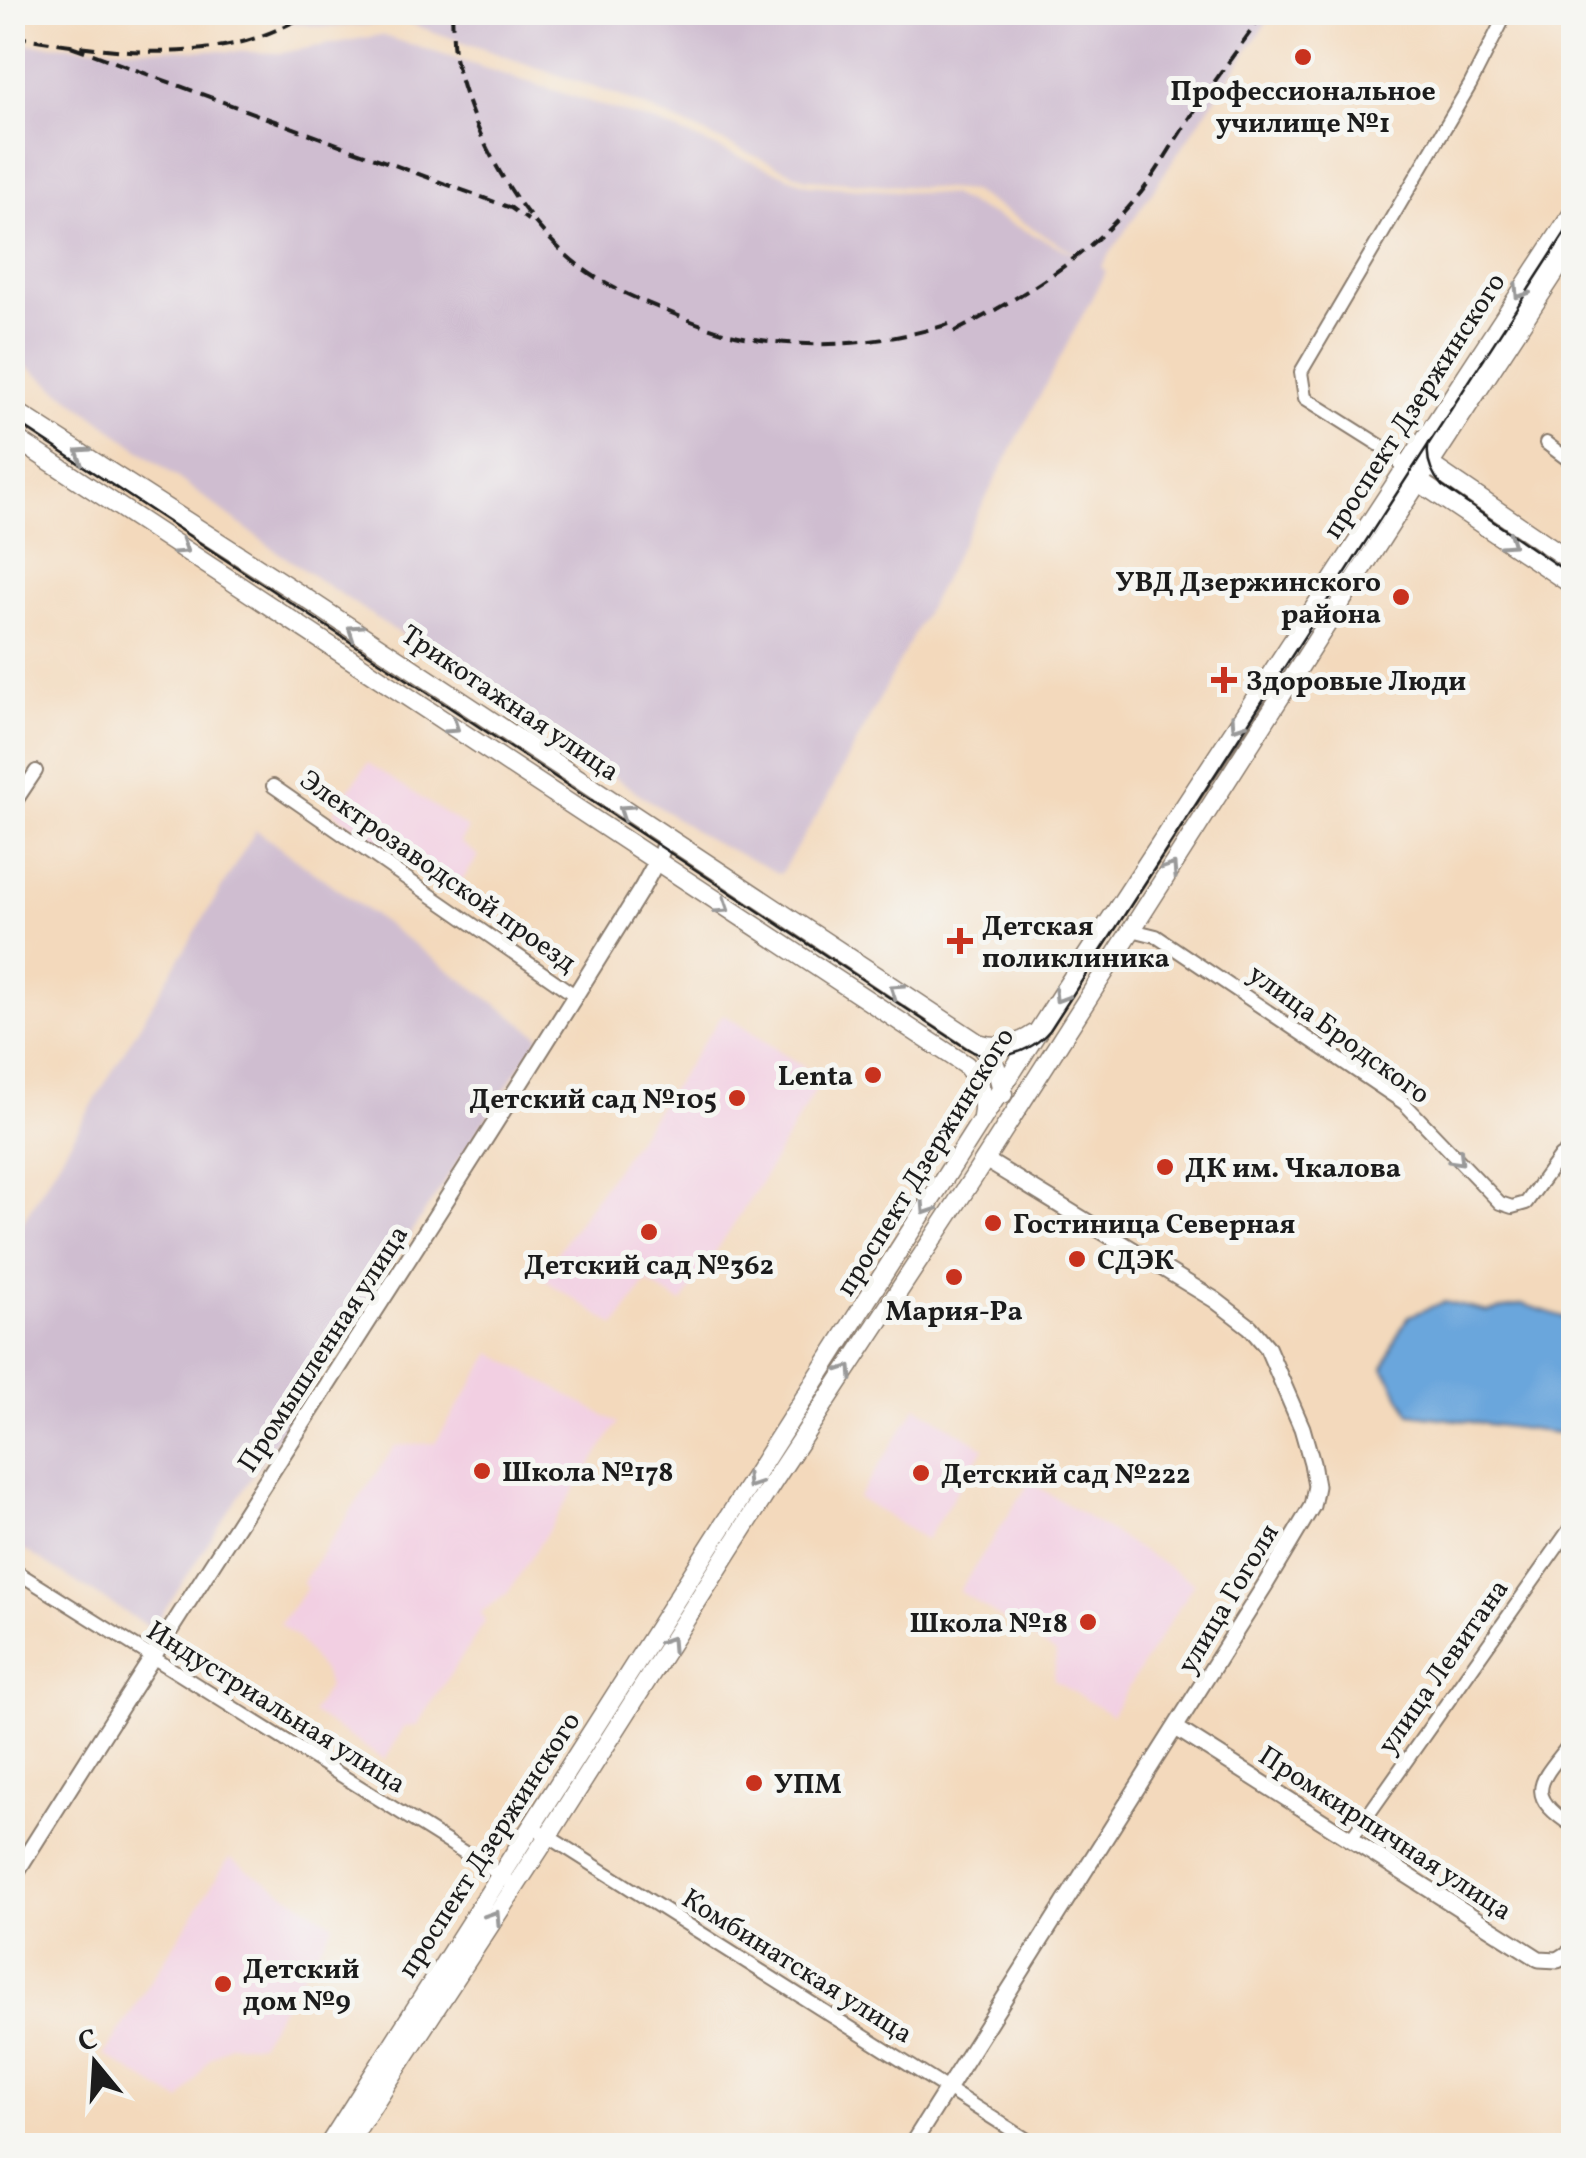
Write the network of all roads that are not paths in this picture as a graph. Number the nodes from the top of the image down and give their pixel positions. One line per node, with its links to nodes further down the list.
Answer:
1 (1507, 12): 8 (street)
2 (1574, 211): 8 (main road, проспект Дзержинского, one-way to 8)
3 (1574, 243): 8 (main road, проспект Дзержинского)
4 (12, 409): 14 (main road, Трикотажная улица, one-way to 4)
5 (12, 436): 15 (main road, Трикотажная улица, one-way to 15)
6 (1546, 444): 7 (street)
7 (1574, 464)
8 (1413, 465): 9 (main road); 10 (main road, one-way to 10); 16 (main road, проспект Дзержинского, one-way to 8); 18 (main road, проспект Дзержинского, one-way to 18)
9 (1574, 563)
10 (1574, 586)
11 (36, 772): 13 (street)
12 (274, 786): 17 (street, Электрозаводской проезд)
13 (12, 808)
14 (666, 838): 15 (street, Промышленная улица); 20 (main road, Трикотажная улица, one-way to 14)
15 (656, 862): 17 (street, Промышленная улица); 22 (main road, Трикотажная улица, one-way to 22)
16 (1132, 930): 19 (main road, проспект Дзержинского); 27 (street, улица Бродского, one-way to 27)
17 (576, 996): 31 (street, Промышленная улица)
18 (1038, 1031): 20 (main road); 21 (main road, проспект Дзержинского)
19 (1061, 1039): 21 (main road); 26 (main road, проспект Дзержинского)
20 (978, 1043): 23 (main road, Трикотажная улица)
21 (1018, 1064): 23 (main road); 24 (main road, проспект Дзержинского)
22 (966, 1065): 23 (main road); 25 (main road)
23 (996, 1067): 24 (main road)
24 (1002, 1089): 25 (main road, проспект Дзержинского); 26 (main road)
25 (980, 1126): 35 (main road, проспект Дзержинского, one-way to 35)
26 (1000, 1134): 28 (main road, проспект Дзержинского)
27 (1574, 1147)
28 (984, 1159): 32 (street, улица Гоголя); 35 (main road, проспект Дзержинского, one-way to 28)
29 (1574, 1523): 36 (street, улица Левитана)
30 (12, 1569): 31 (street, Индустриальная улица)
31 (152, 1656): 37 (street, Промышленная улица); 38 (street, Индустриальная улица)
32 (1176, 1728): 36 (street, Промкирпичная улица); 40 (street, улица Гоголя)
33 (1574, 1738): 34 (street)
34 (1574, 1827)
35 (540, 1831): 38 (main road, проспект Дзержинского); 40 (street, Комбинатская улица)
36 (1351, 1838): 39 (street, Промкирпичная улица)
37 (12, 1880)
38 (508, 1880): 41 (main road, проспект Дзержинского); 42 (main road, проспект Дзержинского, one-way to 38)
39 (1573, 1950)
40 (948, 2090): 43 (street, улица Гоголя); 44 (street, Комбинатская улица)
41 (328, 2146)
42 (346, 2146)
43 (911, 2146)
44 (1036, 2146)

